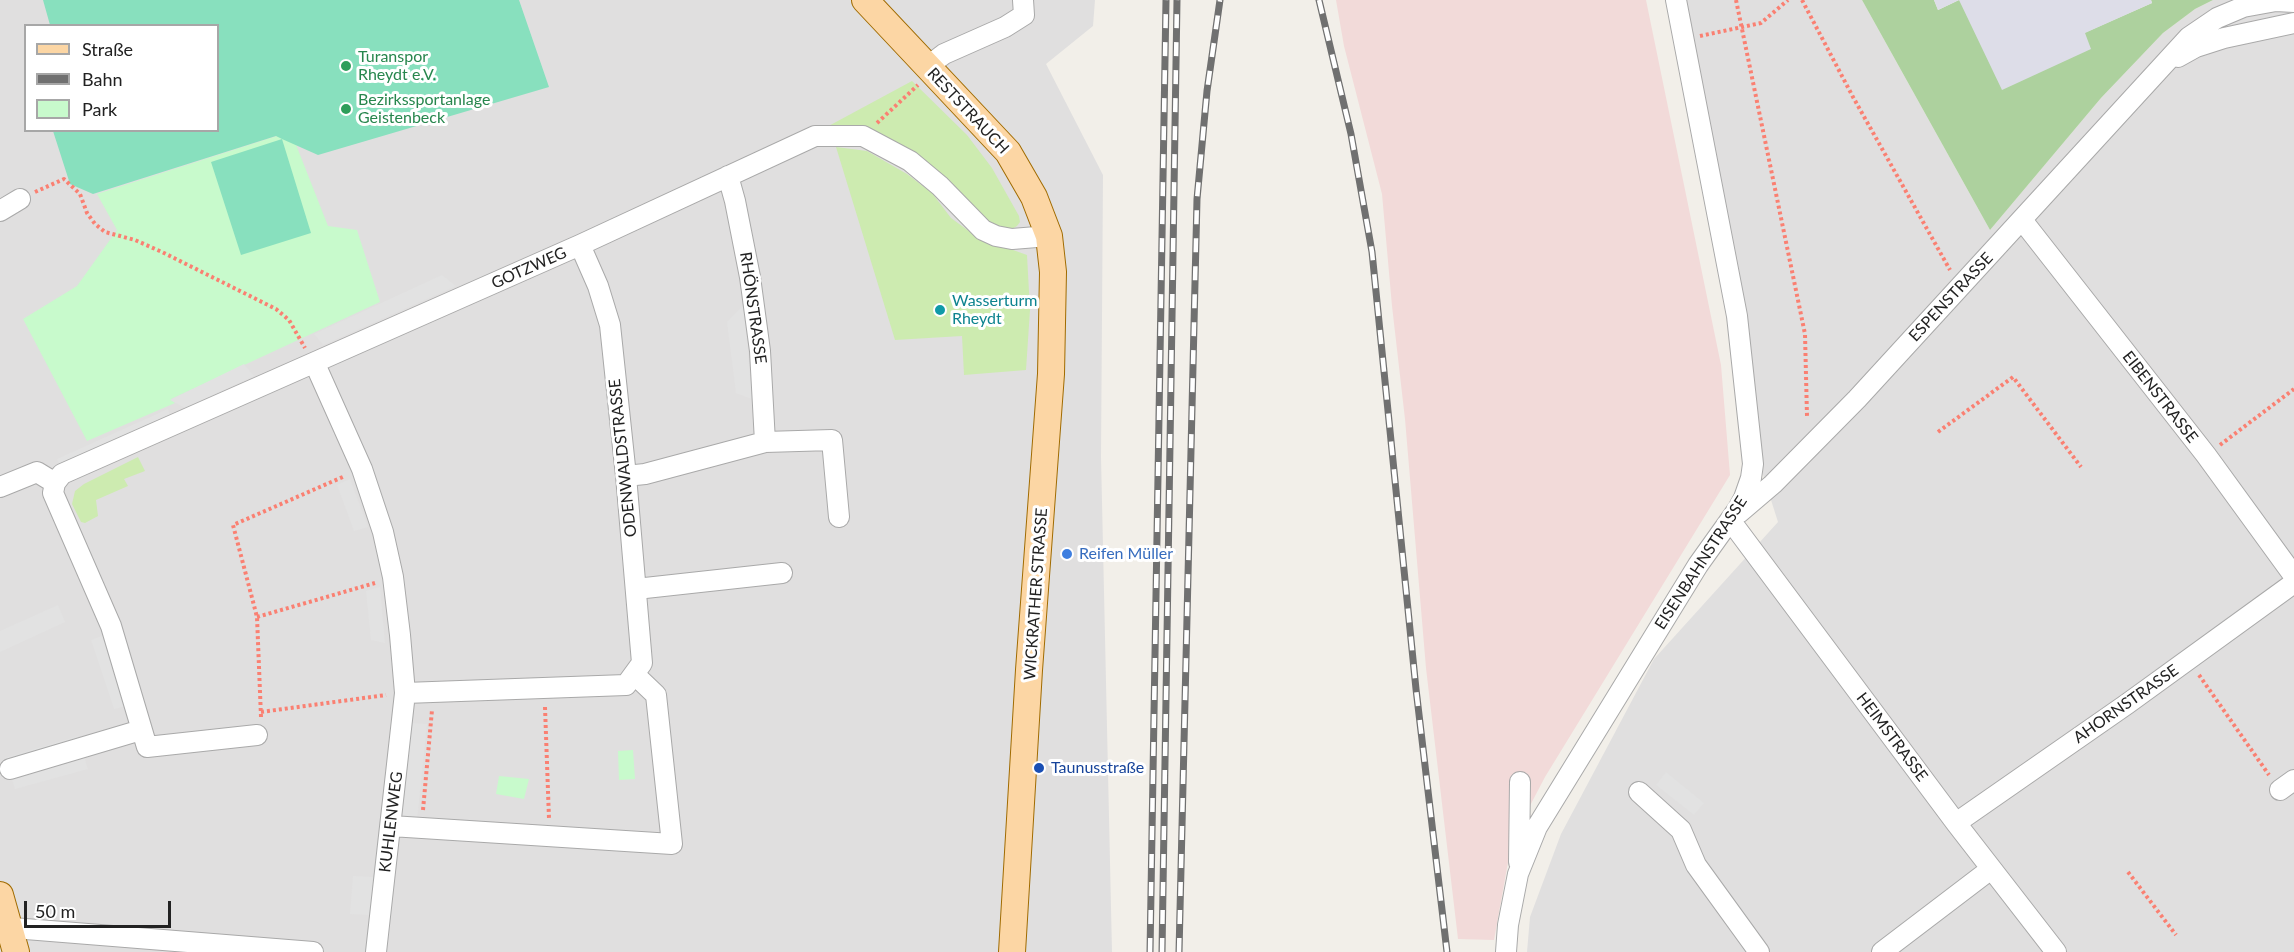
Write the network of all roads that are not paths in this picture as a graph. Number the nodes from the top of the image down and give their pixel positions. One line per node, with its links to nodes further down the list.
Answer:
1 (865, 0): 7 (main road, RESTSTRAUCH)
2 (1023, 0): 7 (street)
3 (1676, 0): 20 (street, EISENBAHNSTRASSE)
4 (2294, 2): 6 (street, ESPENSTRASSE)
5 (2294, 23): 6 (street, ESPENSTRASSE)
6 (2162, 65): 11 (street, ESPENSTRASSE)
7 (929, 70): 12 (main road, RESTSTRAUCH)
8 (728, 176): 12 (street, GOTZWEG); 13 (street, GOTZWEG); 15 (street, RHÖNSTRASSE)
9 (20, 199): 10 (street)
10 (0, 211)
11 (2022, 220): 20 (street, ESPENSTRASSE); 22 (street, EIBENSTRASSE)
12 (1049, 237): 41 (main road, WICKRATHER STRASSE)
13 (580, 245): 14 (street, GOTZWEG); 16 (street, ODENWALDSTRASSE)
14 (315, 364): 17 (street, GOTZWEG); 26 (street, KUHLENWEG)
15 (765, 442): 16 (street); 19 (street)
16 (626, 477): 24 (street, ODENWALDSTRASSE)
17 (55, 483): 18 (street); 28 (street)
18 (0, 487)
19 (839, 517)
20 (1730, 520): 32 (street, HEIMSTRASSE); 35 (street, EISENBAHNSTRASSE)
21 (782, 573): 24 (street)
22 (2294, 576)
23 (2294, 583): 32 (street, AHORNSTRASSE)
24 (636, 589): 25 (street, ODENWALDSTRASSE)
25 (634, 674): 26 (street); 33 (street)
26 (405, 693): 33 (street, KUHLENWEG)
27 (257, 735): 28 (street)
28 (144, 738): 29 (street)
29 (10, 769)
30 (1520, 782): 35 (street)
31 (1639, 792): 43 (street)
32 (1956, 823): 34 (street, HEIMSTRASSE)
33 (391, 826): 40 (street, KUHLENWEG)
34 (1991, 869): 44 (street); 45 (street, HEIMSTRASSE)
35 (1518, 874): 42 (street, EISENBAHNSTRASSE)
36 (0, 895): 37 (main road)
37 (5, 927): 38 (main road); 39 (street)
38 (16, 952)
39 (313, 952)
40 (376, 952)
41 (1012, 952)
42 (1506, 952)
43 (1759, 952)
44 (1882, 952)
45 (2056, 952)

